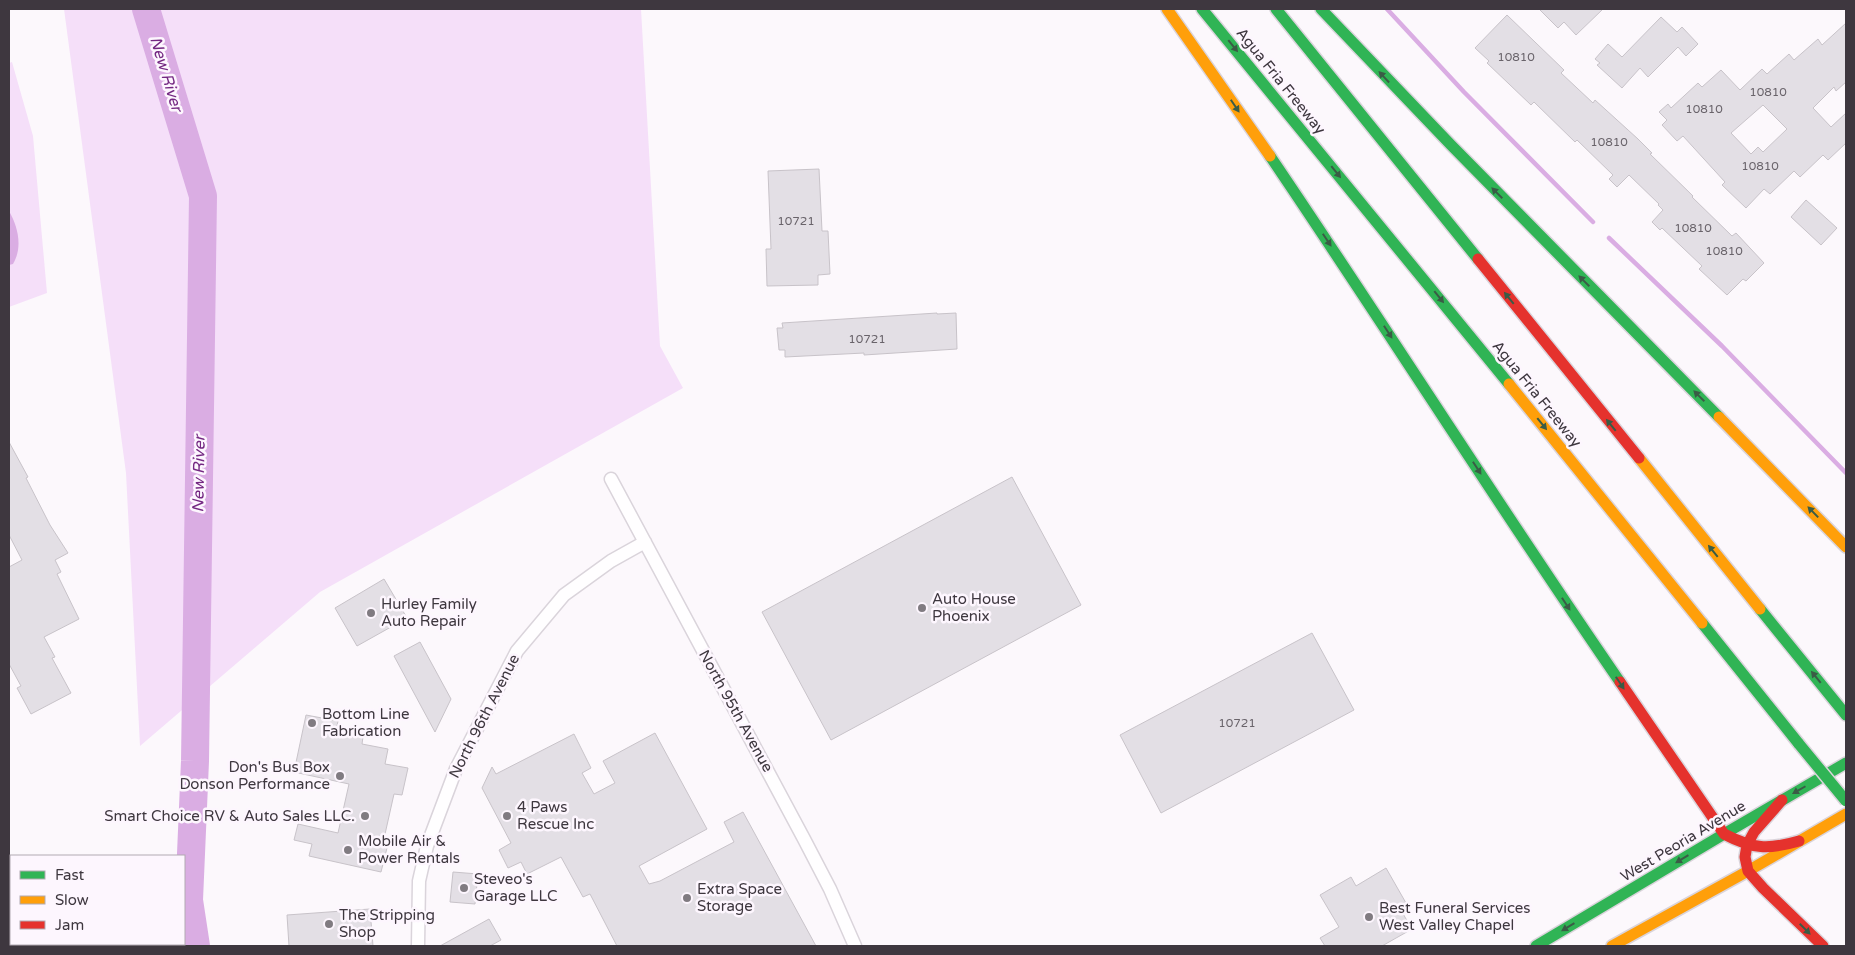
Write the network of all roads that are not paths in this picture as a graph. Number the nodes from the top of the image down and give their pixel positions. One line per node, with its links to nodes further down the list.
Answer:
1 (1167, 9): 13 (main road, one-way to 13)
2 (1202, 9): 11 (main road, Agua Fria Freeway, one-way to 11, bridge)
3 (1276, 9): 8 (main road, one-way to 3)
4 (1321, 9): 7 (main road, one-way to 4)
5 (611, 479): 6 (street, North 95th Avenue)
6 (645, 542): 17 (street, North 96th Avenue); 18 (street, North 95th Avenue)
7 (1846, 547)
8 (1846, 715)
9 (1846, 763): 10 (main road, West Peoria Avenue, one-way to 10)
10 (1782, 800): 13 (main road, West Peoria Avenue); 15 (main road)
11 (1846, 801)
12 (1846, 814): 14 (main road)
13 (1724, 834): 15 (main road); 19 (main road, West Peoria Avenue, one-way to 19)
14 (1799, 841): 15 (main road); 16 (main road)
15 (1748, 845): 16 (main road)
16 (1748, 871): 20 (main road); 21 (main road, one-way to 21)
17 (418, 946)
18 (855, 946)
19 (1536, 946)
20 (1612, 946)
21 (1823, 946)

